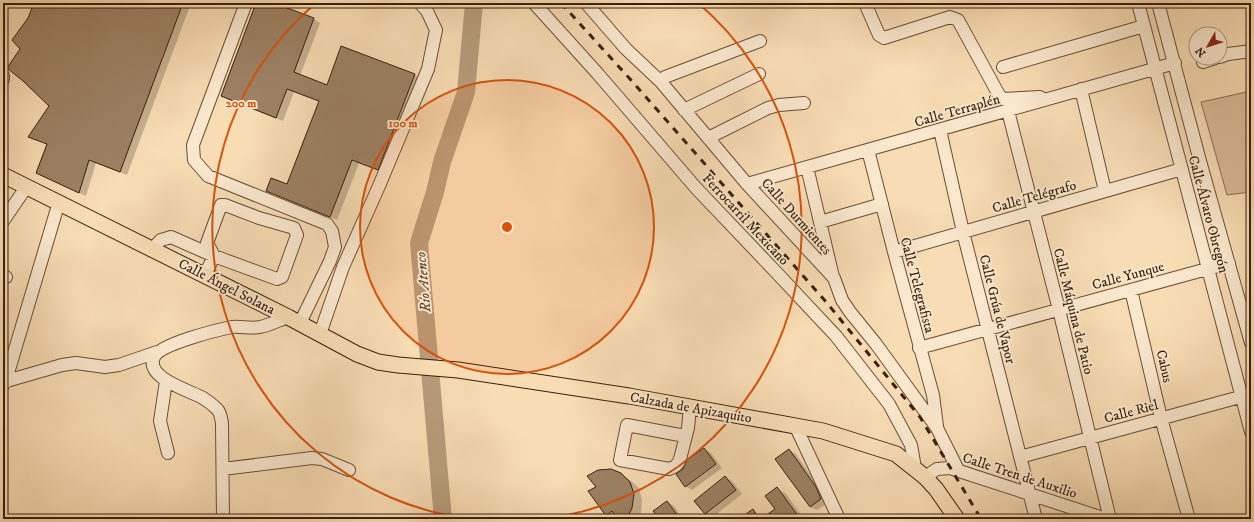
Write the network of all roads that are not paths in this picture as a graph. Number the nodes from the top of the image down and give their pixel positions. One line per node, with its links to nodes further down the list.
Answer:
1 (246, 3): 46 (street)
2 (420, 3): 48 (street)
3 (534, 3): 68 (street, Ferrocarril Mexicano)
4 (586, 3): 16 (street, Calle Durmientes)
5 (865, 3): 18 (street)
6 (1138, 3): 8 (street, Calle Álvaro Obregón)
7 (1158, 3): 12 (street, Calle Álvaro Obregón)
8 (1144, 26): 13 (street); 14 (street, Calle Álvaro Obregón)
9 (760, 40): 16 (street)
10 (1251, 51): 11 (street)
11 (1228, 54)
12 (1175, 63): 14 (street, Calle Terraplén); 40 (street, Calle Álvaro Obregón)
13 (1003, 67)
14 (1156, 68): 17 (street, Calle Terraplén); 26 (street, Calle Álvaro Obregón)
15 (759, 74): 20 (street)
16 (661, 82): 20 (street, Calle Durmientes)
17 (1081, 90): 18 (street, Calle Terraplén); 30 (street)
18 (1061, 96): 21 (street, Calle Terraplén)
19 (804, 103): 23 (street)
20 (684, 110): 23 (street, Calle Durmientes)
21 (1008, 111): 22 (street, Calle Terraplén); 33 (street, Calle Máquina de Patio)
22 (940, 130): 24 (street, Calle Terraplén); 36 (street, Calle Grúa de Vapor)
23 (708, 138): 28 (street, Calle Durmientes)
24 (868, 150): 25 (street, Calle Terraplén); 32 (street, Calle Telegrafista)
25 (807, 167): 28 (street, Calle Terraplén); 35 (street)
26 (1182, 170): 30 (street, Calle Telégrafo); 41 (street, Calle Álvaro Obregón)
27 (3, 175): 29 (main road, Calle Ángel Solana)
28 (748, 184): 43 (street, Calle Durmientes)
29 (27, 186): 31 (main road, Calle Ángel Solana); 34 (street)
30 (1105, 191): 33 (street, Calle Telégrafo)
31 (59, 202): 37 (main road, Calle Ángel Solana); 54 (street)
32 (882, 204): 35 (street); 38 (street, Calle Telegrafista)
33 (1033, 212): 36 (street, Calle Telégrafo); 45 (street, Calle Máquina de Patio)
34 (3, 222)
35 (820, 222): 43 (street)
36 (963, 232): 38 (street, Calle Telégrafo); 47 (street, Calle Grúa de Vapor)
37 (152, 249): 39 (street); 42 (main road, Calle Ángel Solana)
38 (894, 252): 50 (street, Calle Telegrafista)
39 (214, 256): 39 (street); 42 (street)
40 (1229, 263): 41 (street, Calle Yunque); 49 (street, Calle Álvaro Obregón)
41 (1208, 269): 44 (street, Calle Yunque); 55 (street, Calle Álvaro Obregón)
42 (205, 275): 46 (main road, Calle Ángel Solana)
43 (834, 278): 59 (street, Calle Durmientes)
44 (1131, 290): 45 (street, Calle Yunque); 57 (street, Cabus)
45 (1059, 310): 47 (street, Calle Yunque); 62 (street, Calle Máquina de Patio)
46 (294, 320): 48 (main road, Calle Ángel Solana); 51 (street)
47 (988, 329): 50 (street, Calle Yunque); 64 (street, Calle Grúa de Vapor)
48 (320, 334): 52 (main road, Calle Ángel Solana)
49 (1251, 343)
50 (919, 348): 59 (street, Calle Telegrafista)
51 (158, 352): 53 (street); 54 (street)
52 (458, 370): 56 (main road, Calzada de Apizaquito)
53 (166, 381): 63 (street); 65 (street)
54 (4, 382)
55 (1246, 395): 57 (street, Calle Riel); 60 (street, Calle Álvaro Obregón)
56 (690, 407): 58 (main road, Calzada de Apizaquito); 61 (street)
57 (1161, 418): 62 (street, Calle Riel); 76 (street, Cabus)
58 (795, 425): 68 (main road, Calzada de Apizaquito); 71 (street)
59 (937, 428): 67 (street, Calle Durmientes)
60 (1251, 432)
61 (685, 436): 61 (street)
62 (1090, 438): 64 (street, Calle Riel); 75 (street, Calle Máquina de Patio)
63 (168, 453)
64 (1020, 457): 69 (street, Calle Grúa de Vapor)
65 (223, 469): 66 (street); 70 (street)
66 (349, 470)
67 (958, 470): 68 (street, Calle Tren de Auxilio); 69 (street, Calle Tren de Auxilio)
68 (920, 472): 72 (main road, Calzada de Apizaquito)
69 (1030, 494): 73 (street, Calle Grúa de Vapor); 74 (street, Calle Tren de Auxilio)
70 (224, 519)
71 (838, 519)
72 (957, 519)
73 (1036, 519)
74 (1106, 519)
75 (1110, 519)
76 (1189, 519)

